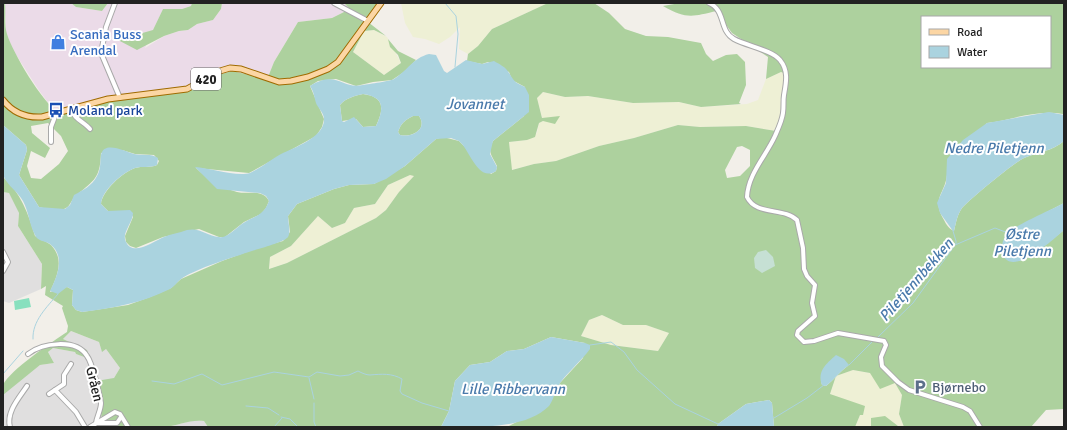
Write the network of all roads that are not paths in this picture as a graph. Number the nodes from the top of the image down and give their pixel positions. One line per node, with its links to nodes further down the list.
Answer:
1 (115, 3): 6 (street)
2 (334, 3): 5 (street)
3 (381, 3): 5 (main road, 420)
4 (709, 3): 25 (street)
5 (368, 21): 6 (main road, 420)
6 (120, 98): 8 (main road, 420)
7 (3, 100): 9 (main road, 420)
8 (71, 109): 9 (main road, 420); 10 (street)
9 (56, 114): 11 (street)
10 (90, 129)
11 (51, 142)
12 (3, 252): 13 (street)
13 (3, 271)
14 (28, 354): 20 (street, Gråen)
15 (71, 364): 17 (street)
16 (27, 386): 21 (street)
17 (55, 390): 18 (street); 22 (street)
18 (49, 394)
19 (121, 417): 20 (street); 20 (street); 24 (street)
20 (96, 423): 23 (street)
21 (10, 427)
22 (85, 427)
23 (90, 427)
24 (128, 427)
25 (980, 427)

